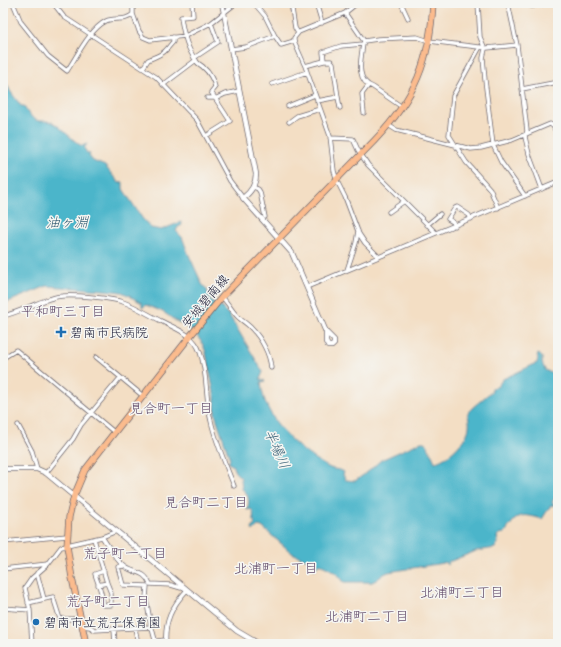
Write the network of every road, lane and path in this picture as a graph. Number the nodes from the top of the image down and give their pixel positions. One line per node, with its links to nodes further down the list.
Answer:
1 (13, 3): 24 (street)
2 (53, 3): 24 (street)
3 (133, 3): 19 (street)
4 (192, 3): 25 (street)
5 (222, 3): 17 (street)
6 (240, 3): 17 (street)
7 (254, 3): 26 (street)
8 (291, 3): 23 (street)
9 (316, 3): 21 (street)
10 (357, 3): 18 (street)
11 (401, 3): 20 (street)
12 (433, 3): 29 (main road, 安城碧南線)
13 (478, 3): 32 (street)
14 (508, 3): 31 (street)
15 (518, 3): 16 (street)
16 (554, 3)
17 (224, 13): 22 (street); 33 (street)
18 (345, 13): 21 (street); 30 (street)
19 (133, 14): 24 (street); 27 (street)
20 (408, 18)
21 (322, 23): 23 (street)
22 (211, 24): 25 (street); 34 (street)
23 (298, 33): 28 (street)
24 (91, 34): 37 (street)
25 (185, 36): 27 (street); 34 (street)
26 (275, 36): 28 (street); 33 (street)
27 (173, 37): 37 (street)
28 (294, 40): 36 (street)
29 (430, 41): 30 (street); 32 (street); 51 (main road, 安城碧南線)
30 (363, 42): 35 (street); 42 (street)
31 (517, 45): 32 (street); 43 (street)
32 (482, 47): 61 (street); 62 (street)
33 (231, 49): 44 (street)
34 (195, 59): 41 (street); 48 (street)
35 (324, 61): 36 (street); 46 (street)
36 (305, 66): 38 (street)
37 (143, 68): 41 (street)
38 (307, 72): 40 (street); 45 (street)
39 (558, 82): 43 (street)
40 (272, 84)
41 (163, 85): 59 (street)
42 (368, 86): 51 (street); 54 (street)
43 (522, 89): 57 (street)
44 (239, 91): 48 (street); 66 (street)
45 (315, 95): 49 (street); 50 (street)
46 (338, 97): 49 (street); 52 (street)
47 (207, 98): 48 (street)
48 (215, 98): 59 (street)
49 (318, 101): 53 (street)
50 (288, 106)
51 (402, 107): 56 (main road, 安城碧南線)
52 (340, 108)
53 (320, 109): 55 (street); 60 (street)
54 (364, 113)
55 (289, 122)
56 (388, 125): 61 (street); 63 (main road, 安城碧南線)
57 (526, 134): 58 (street); 62 (street); 67 (street)
58 (558, 135)
59 (206, 136): 69 (street)
60 (330, 138): 63 (street); 64 (street)
61 (453, 144): 62 (street); 71 (street)
62 (493, 145): 68 (street)
63 (361, 154): 64 (main road, 安城碧南線); 70 (street)
64 (337, 179): 78 (street); 80 (main road, 安城碧南線)
65 (558, 182): 67 (street)
66 (253, 187): 69 (street); 74 (street)
67 (542, 189): 68 (street)
68 (525, 196): 71 (street)
69 (243, 198): 80 (street)
70 (403, 202): 72 (street); 76 (street)
71 (498, 208): 75 (street)
72 (389, 212)
73 (440, 214): 76 (street)
74 (265, 217)
75 (472, 219): 77 (street); 77 (street)
76 (427, 225): 79 (street)
77 (455, 226): 79 (street)
78 (358, 230): 81 (street); 82 (street)
79 (436, 234): 81 (street)
80 (279, 238): 83 (street); 84 (main road, 安城碧南線)
81 (379, 257): 82 (street)
82 (347, 270): 83 (street)
83 (307, 287): 86 (street)
84 (222, 297): 87 (main road, 安城碧南線); 90 (street)
85 (3, 316): 87 (street)
86 (326, 332)
87 (190, 336): 92 (main road, 安城碧南線); 99 (street)
88 (96, 357): 91 (street)
89 (3, 358): 93 (street)
90 (271, 368)
91 (120, 378): 92 (street); 93 (street)
92 (143, 396): 95 (main road, 安城碧南線)
93 (91, 413): 95 (street); 98 (street)
94 (18, 425): 97 (street)
95 (114, 432): 100 (main road, 安城碧南線)
96 (3, 469): 97 (street)
97 (37, 469): 98 (street)
98 (46, 473): 100 (street)
99 (234, 486)
100 (74, 496): 101 (street); 102 (main road, 安城碧南線)
101 (117, 531): 103 (street); 114 (street)
102 (67, 536): 105 (street); 106 (main road, 安城碧南線)
103 (102, 537): 104 (street); 108 (street)
104 (94, 539): 106 (street); 110 (street)
105 (3, 542)
106 (67, 545): 107 (street); 119 (main road, 安城碧南線)
107 (48, 564): 109 (street); 111 (street)
108 (123, 566): 114 (street); 121 (street)
109 (3, 569)
110 (104, 571): 112 (street); 113 (street)
111 (37, 574): 115 (street); 116 (street)
112 (107, 583): 113 (street); 113 (street)
113 (98, 585)
114 (185, 589): 124 (street); 125 (street)
115 (44, 599): 116 (street); 119 (street)
116 (28, 603): 118 (street)
117 (3, 608): 118 (street)
118 (30, 610): 126 (street)
119 (81, 620): 120 (main road, 安城碧南線)
120 (82, 626): 123 (street); 127 (main road, 安城碧南線)
121 (151, 627): 122 (street); 124 (street)
122 (135, 628): 123 (street); 129 (street)
123 (114, 629): 128 (street)
124 (165, 642)
125 (250, 642): 130 (street)
126 (32, 644)
127 (86, 644)
128 (115, 644)
129 (138, 644)
130 (258, 644)

